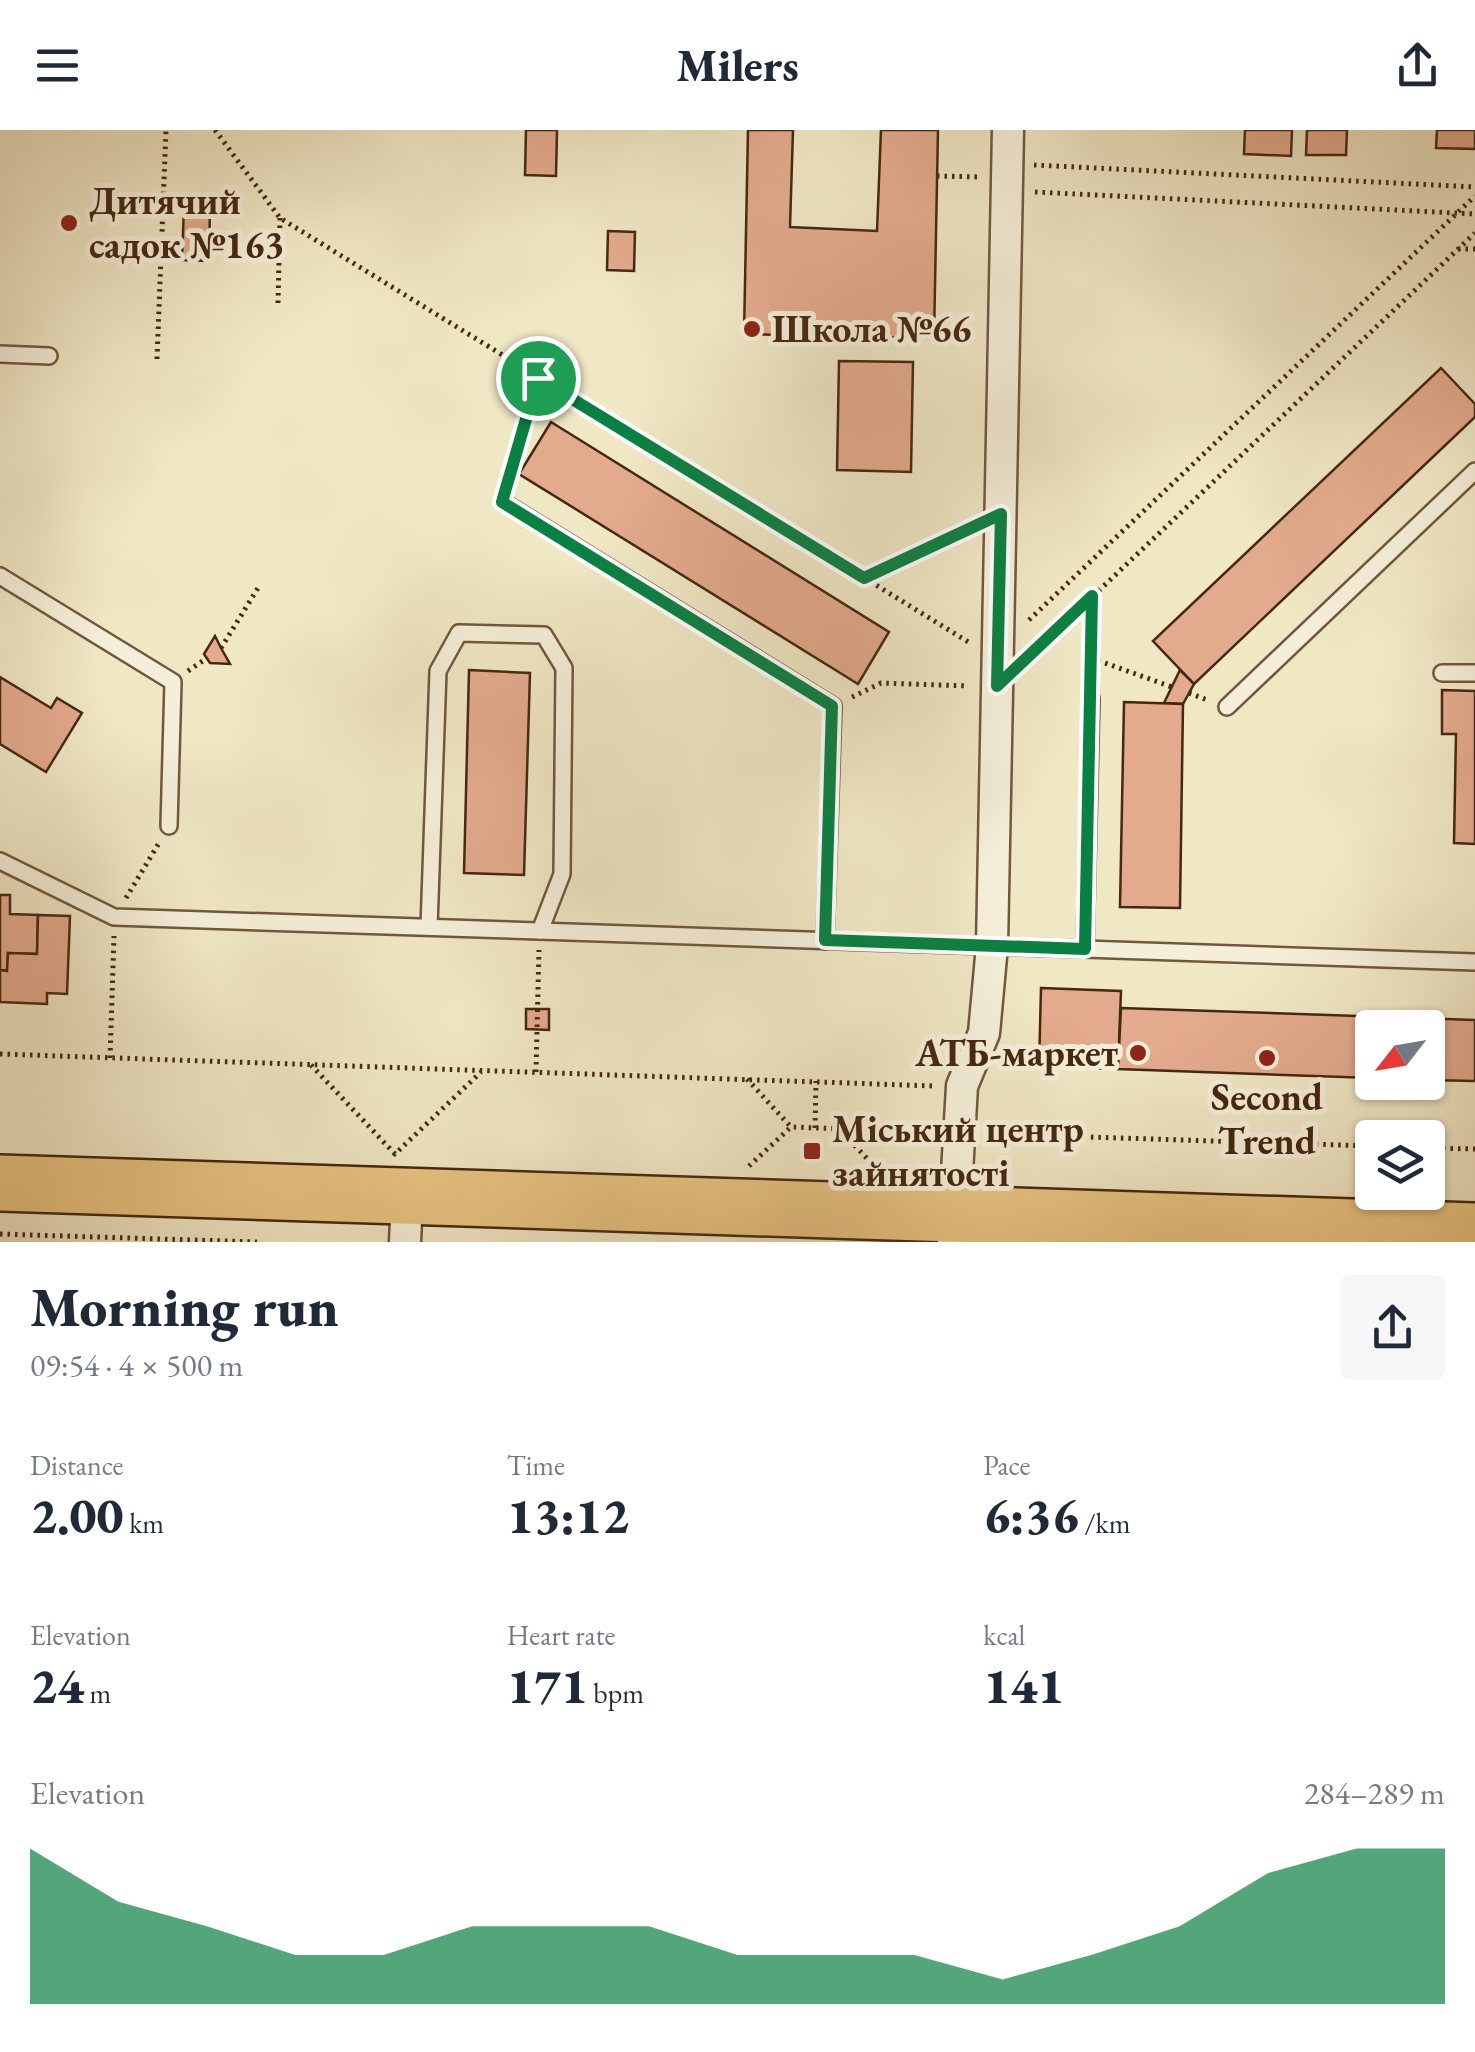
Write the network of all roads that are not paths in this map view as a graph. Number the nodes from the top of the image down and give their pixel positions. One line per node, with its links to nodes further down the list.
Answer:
1 (1008, 130): 16 (street)
2 (0, 354): 3 (lane)
3 (48, 356)
4 (1475, 471): 10 (lane)
5 (502, 502): 15 (lane)
6 (0, 576): 11 (lane)
7 (1442, 673): 8 (lane)
8 (1475, 674)
9 (1090, 698): 17 (lane)
10 (1227, 706)
11 (169, 826)
12 (0, 861): 13 (lane)
13 (429, 927): 14 (lane); 14 (lane)
14 (540, 931): 15 (lane)
15 (825, 940): 16 (lane)
16 (992, 946): 17 (lane); 21 (street)
17 (1085, 949): 18 (lane)
18 (1475, 962)
19 (0, 1183): 20 (highway)
20 (406, 1219): 21 (highway)
21 (954, 1228): 22 (highway)
22 (1475, 1231)

